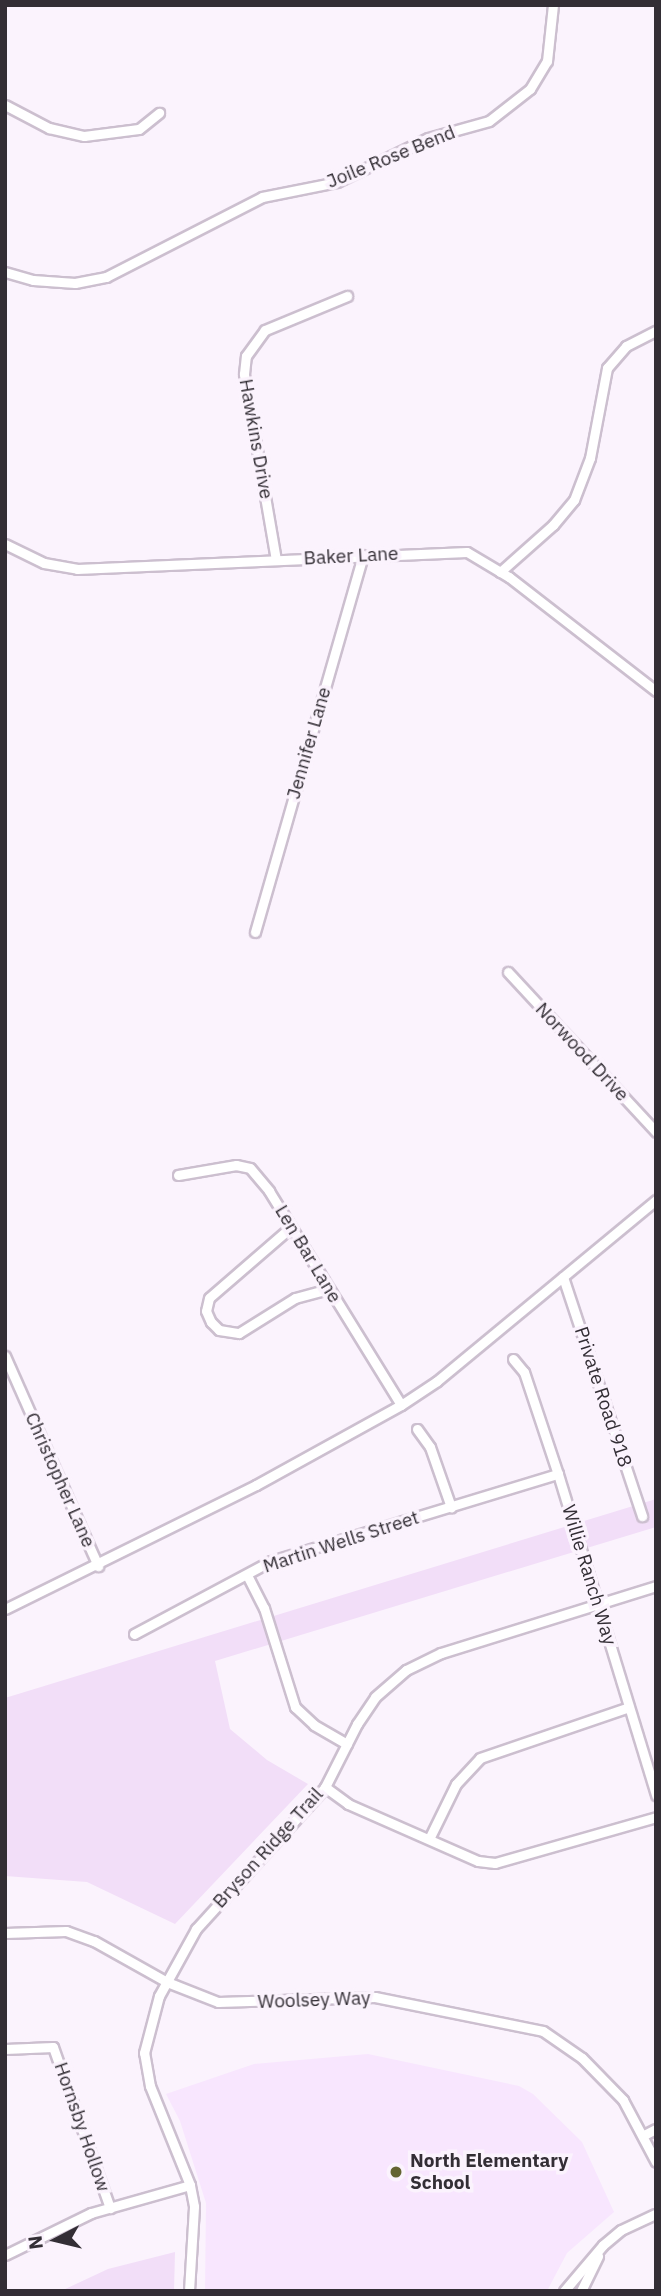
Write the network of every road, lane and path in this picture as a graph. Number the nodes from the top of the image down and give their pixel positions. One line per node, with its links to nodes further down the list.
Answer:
1 (553, 5): 4 (street, Joile Rose Bend)
2 (5, 105): 3 (street)
3 (159, 113)
4 (5, 272)
5 (347, 296): 9 (street, Hawkins Drive)
6 (656, 331): 10 (street)
7 (5, 544): 9 (street, Baker Lane)
8 (363, 555): 9 (street, Baker Lane); 10 (street, Baker Lane); 12 (street, Jennifer Lane)
9 (276, 559)
10 (500, 572): 11 (street, Baker Lane)
11 (656, 691)
12 (255, 932)
13 (508, 972): 14 (street, Norwood Drive)
14 (656, 1132)
15 (178, 1175): 17 (street, Len Bar Lane)
16 (656, 1200): 18 (street)
17 (291, 1227): 19 (street, Len Bar Lane); 19 (street)
18 (563, 1278): 22 (street); 26 (street, Private Road 918)
19 (329, 1289): 22 (street, Len Bar Lane)
20 (5, 1356): 27 (street, Christopher Lane)
21 (513, 1359): 24 (street, Willie Ranch Way)
22 (401, 1405): 27 (street)
23 (417, 1429): 25 (street)
24 (558, 1474): 25 (street, Martin Wells Street); 30 (street, Willie Ranch Way)
25 (452, 1507): 28 (street, Martin Wells Street)
26 (642, 1516)
27 (98, 1566): 31 (street)
28 (247, 1575): 32 (street, Martin Wells Street); 34 (street)
29 (656, 1587): 30 (street, Bryson Ridge Trail)
30 (598, 1604): 33 (street, Willie Ranch Way); 34 (street, Bryson Ridge Trail)
31 (5, 1609)
32 (134, 1634)
33 (629, 1707): 36 (street, Willie Ranch Way); 38 (street)
34 (347, 1744): 35 (street, Bryson Ridge Trail)
35 (325, 1787): 38 (street); 40 (street, Bryson Ridge Trail)
36 (656, 1795)
37 (656, 1817): 38 (street)
38 (429, 1839)
39 (5, 1933): 40 (street, Woolsey Way)
40 (167, 1982): 43 (street, Woolsey Way); 45 (street, Bryson Ridge Trail)
41 (5, 2049): 46 (street, Hornsby Hollow)
42 (656, 2129): 43 (street)
43 (644, 2135): 44 (street, Woolsey Way)
44 (656, 2162)
45 (190, 2185): 46 (street); 50 (street, Bryson Ridge Trail)
46 (110, 2207): 49 (street)
47 (656, 2214): 48 (street)
48 (603, 2245): 51 (street); 52 (street)
49 (5, 2255)
50 (189, 2291)
51 (564, 2291)
52 (581, 2291)

